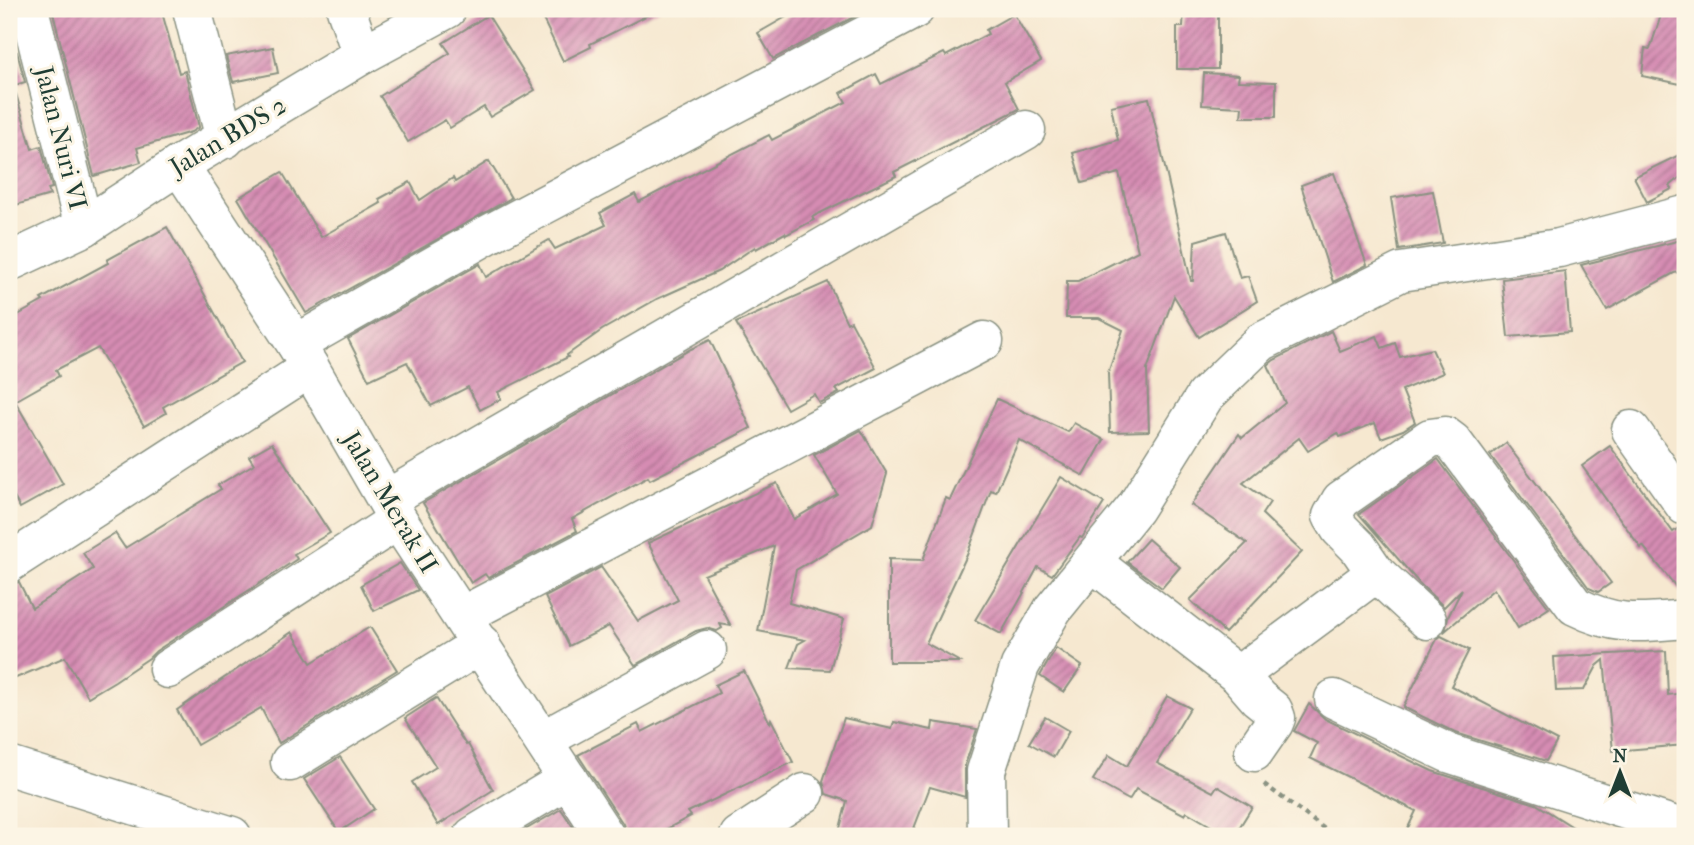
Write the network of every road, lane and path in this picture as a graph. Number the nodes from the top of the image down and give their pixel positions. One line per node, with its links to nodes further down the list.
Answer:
1 (29, 9): 11 (street, Jalan Nuri VI)
2 (192, 9): 8 (street)
3 (346, 9): 6 (street)
4 (447, 9): 6 (street, Jalan BDS 2)
5 (915, 9): 14 (street)
6 (362, 55): 8 (street, Jalan BDS 2)
7 (1026, 130): 17 (street)
8 (225, 139): 9 (street, Jalan BDS 2)
9 (178, 166): 11 (street, Jalan BDS 2); 14 (street, Jalan Merak II)
10 (1685, 215): 18 (street)
11 (84, 227): 12 (street, Jalan BDS 2)
12 (9, 262)
13 (984, 341): 23 (street)
14 (303, 356): 17 (street, Jalan Merak II); 19 (street)
15 (1631, 430): 16 (street)
16 (1685, 506)
17 (393, 509): 23 (street, Jalan Merak II); 26 (street)
18 (1092, 562): 29 (street); 39 (street)
19 (9, 563)
20 (1376, 573): 21 (street); 22 (street); 25 (street)
21 (1685, 619)
22 (1427, 621)
23 (471, 630): 28 (street, Jalan Merak II); 30 (street)
24 (707, 650): 28 (street)
25 (1252, 665)
26 (168, 669)
27 (1334, 699): 34 (street)
28 (543, 740): 32 (street, Jalan Merak II)
29 (1254, 752): 40 (path)
30 (290, 762)
31 (9, 766): 35 (street)
32 (568, 779): 36 (street); 37 (street, Jalan Merak II)
33 (805, 793): 38 (street)
34 (1668, 829)
35 (232, 836)
36 (473, 836)
37 (605, 836)
38 (739, 836)
39 (987, 836)
40 (1334, 836)

